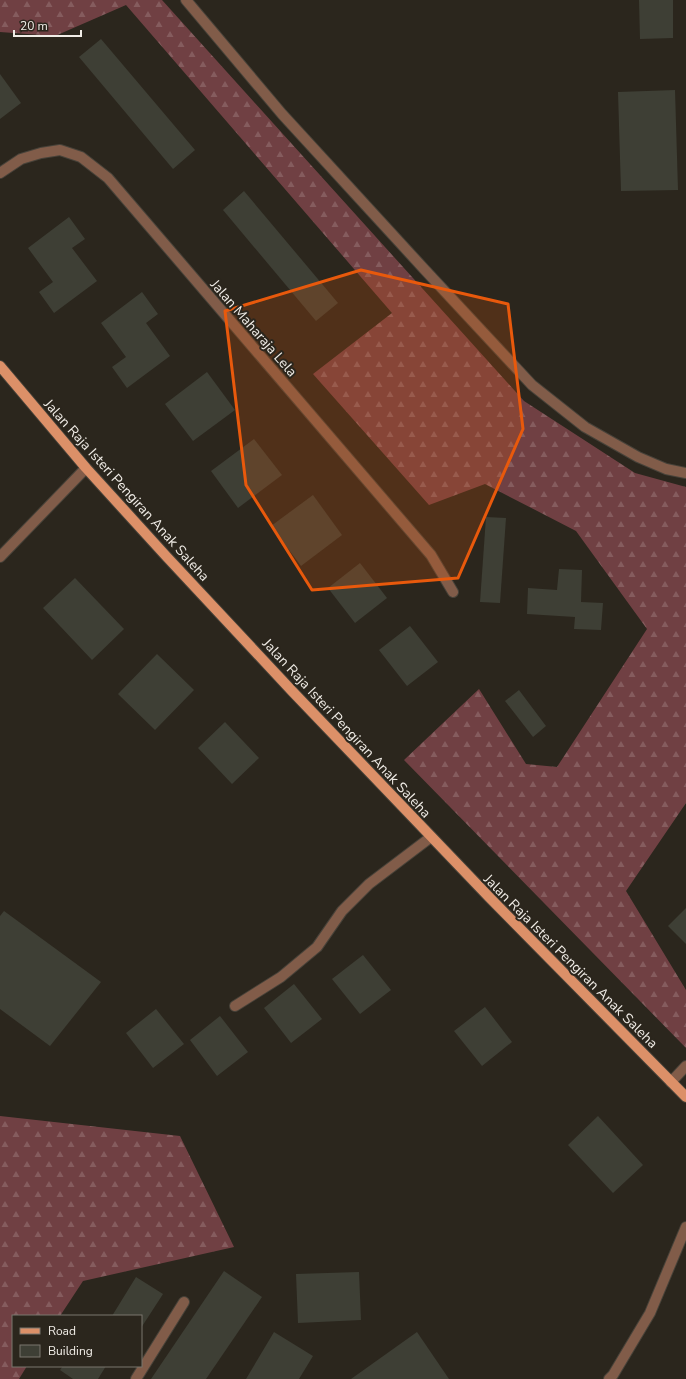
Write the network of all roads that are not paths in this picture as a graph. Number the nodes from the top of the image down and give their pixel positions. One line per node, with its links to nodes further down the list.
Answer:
1 (186, 0): 5 (street)
2 (0, 173): 7 (street, Jalan Maharaja Lela)
3 (0, 366): 4 (main road, Jalan Raja Isteri Pengiran Anak Saleha)
4 (86, 468): 6 (street); 8 (main road, Jalan Raja Isteri Pengiran Anak Saleha)
5 (686, 473)
6 (0, 557)
7 (454, 592)
8 (431, 837): 9 (street); 11 (main road, Jalan Raja Isteri Pengiran Anak Saleha)
9 (235, 1006)
10 (686, 1066): 11 (street)
11 (671, 1082): 12 (main road, Jalan Raja Isteri Pengiran Anak Saleha)
12 (686, 1097)
13 (686, 1227): 16 (street)
14 (184, 1302): 15 (street)
15 (136, 1379)
16 (609, 1379)

